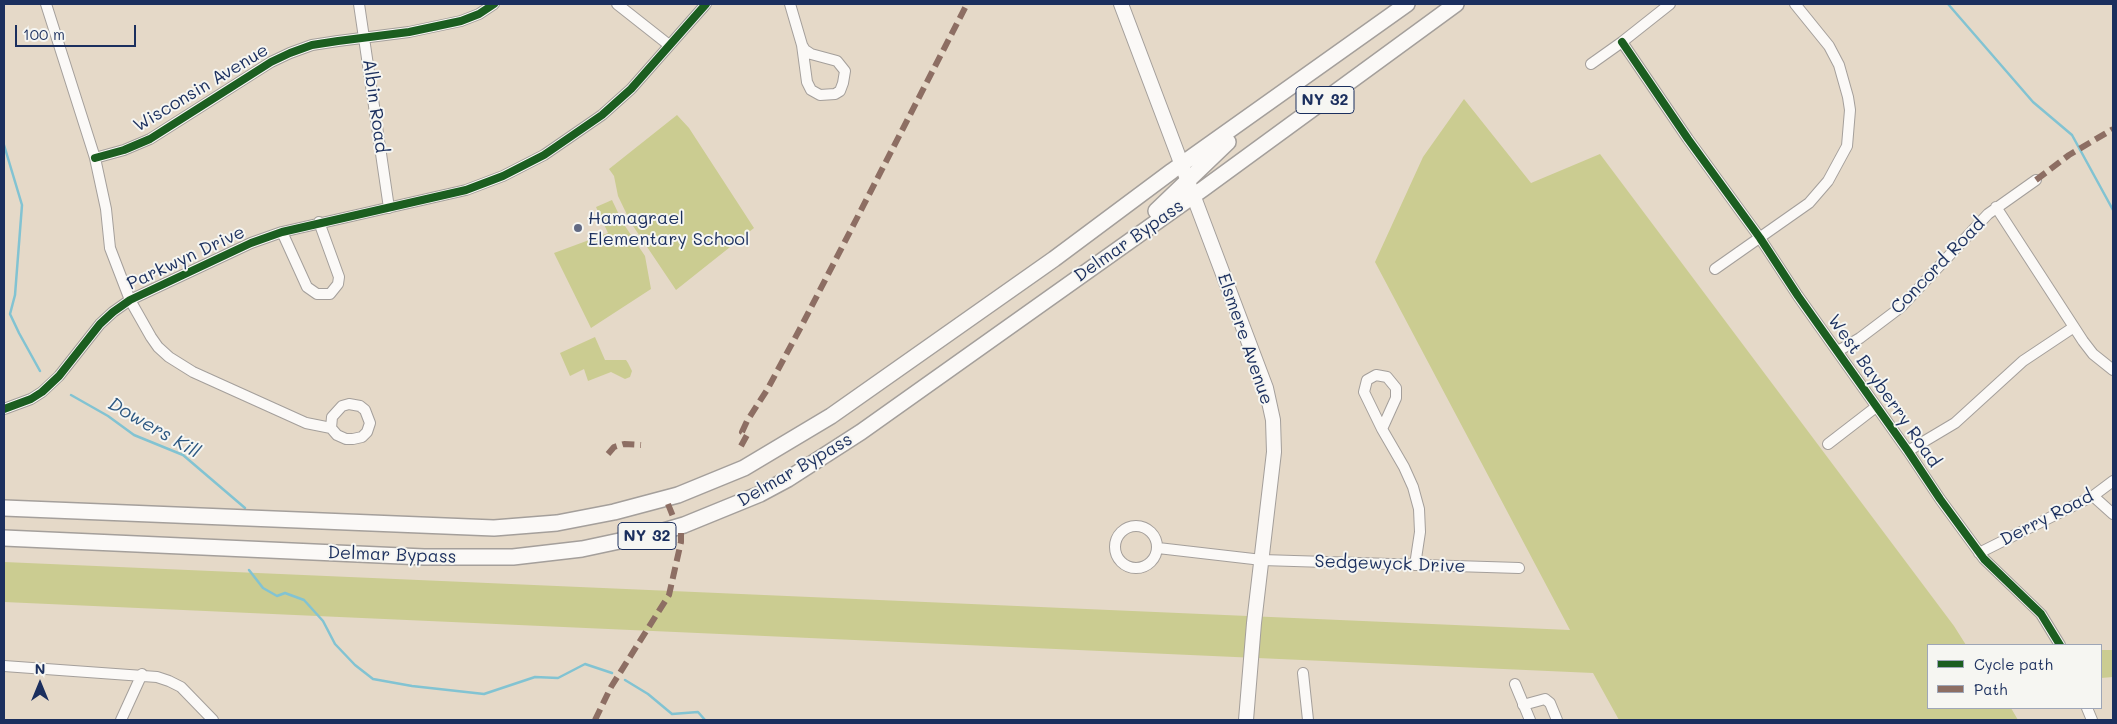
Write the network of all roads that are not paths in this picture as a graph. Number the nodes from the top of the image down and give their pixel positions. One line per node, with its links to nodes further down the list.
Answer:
1 (46, 4): 18 (street)
2 (360, 4): 12 (street, Albin Road)
3 (494, 4): 12 (street, Wisconsin Avenue)
4 (617, 4): 14 (street)
5 (706, 4): 14 (street, Parkwyn Drive)
6 (790, 4): 15 (street)
7 (1121, 4): 19 (main road, Elsmere Avenue)
8 (1407, 4): 17 (main road, Delmar Bypass / NY 32)
9 (1456, 4): 22 (main road, Delmar Bypass / NY 32)
10 (1670, 4): 13 (street)
11 (1795, 4): 27 (street)
12 (365, 37): 18 (street, Wisconsin Avenue); 24 (street, Albin Road)
13 (1622, 42): 16 (street); 27 (street, West Bayberry Road)
14 (668, 45): 24 (street, Parkwyn Drive)
15 (802, 45): 15 (street)
16 (1591, 64)
17 (1311, 73): 19 (main road, Delmar Bypass / NY 32); 21 (main road)
18 (96, 158): 30 (street)
19 (1181, 166): 21 (main road, Elsmere Avenue); 42 (main road, Delmar Bypass / NY 32)
20 (2036, 180): 23 (street, Concord Road)
21 (1187, 181): 22 (main road, Elsmere Avenue); 29 (main road)
22 (1193, 196): 29 (main road, Delmar Bypass / NY 32); 47 (main road, Elsmere Avenue)
23 (1996, 207): 31 (street); 32 (street, Concord Road)
24 (389, 208): 25 (street, Parkwyn Drive)
25 (319, 222): 26 (street, Parkwyn Drive); 26 (street)
26 (282, 232): 30 (street, Parkwyn Drive)
27 (1760, 238): 28 (street); 32 (street, West Bayberry Road)
28 (1716, 268)
29 (1052, 295): 44 (main road, Delmar Bypass / NY 32)
30 (130, 300): 35 (street, Parkwyn Drive); 36 (street)
31 (2074, 327): 33 (street); 39 (street)
32 (1838, 351): 34 (street, West Bayberry Road)
33 (2113, 370)
34 (1876, 407): 38 (street); 39 (street, West Bayberry Road)
35 (4, 409)
36 (331, 428)
37 (1382, 429): 37 (street); 48 (street)
38 (1828, 444)
39 (1908, 450): 46 (street, West Bayberry Road)
40 (2113, 482): 41 (street, Derry Road)
41 (2093, 496): 43 (street); 46 (street, Derry Road)
42 (4, 508)
43 (2113, 514)
44 (4, 538)
45 (1158, 548): 45 (street); 47 (street, Sedgewyck Drive)
46 (1979, 553): 50 (street, West Bayberry Road)
47 (1262, 560): 48 (street, Sedgewyck Drive); 58 (main road, Elsmere Avenue)
48 (1415, 565): 49 (street, Sedgewyck Drive)
49 (1519, 568)
50 (2059, 644)
51 (4, 666): 53 (street)
52 (1303, 673): 59 (street)
53 (142, 674): 56 (street); 57 (street)
54 (1515, 684): 55 (street)
55 (1524, 705): 60 (street); 61 (street)
56 (121, 720)
57 (213, 720)
58 (1246, 720)
59 (1308, 720)
60 (1530, 720)
61 (1557, 720)

